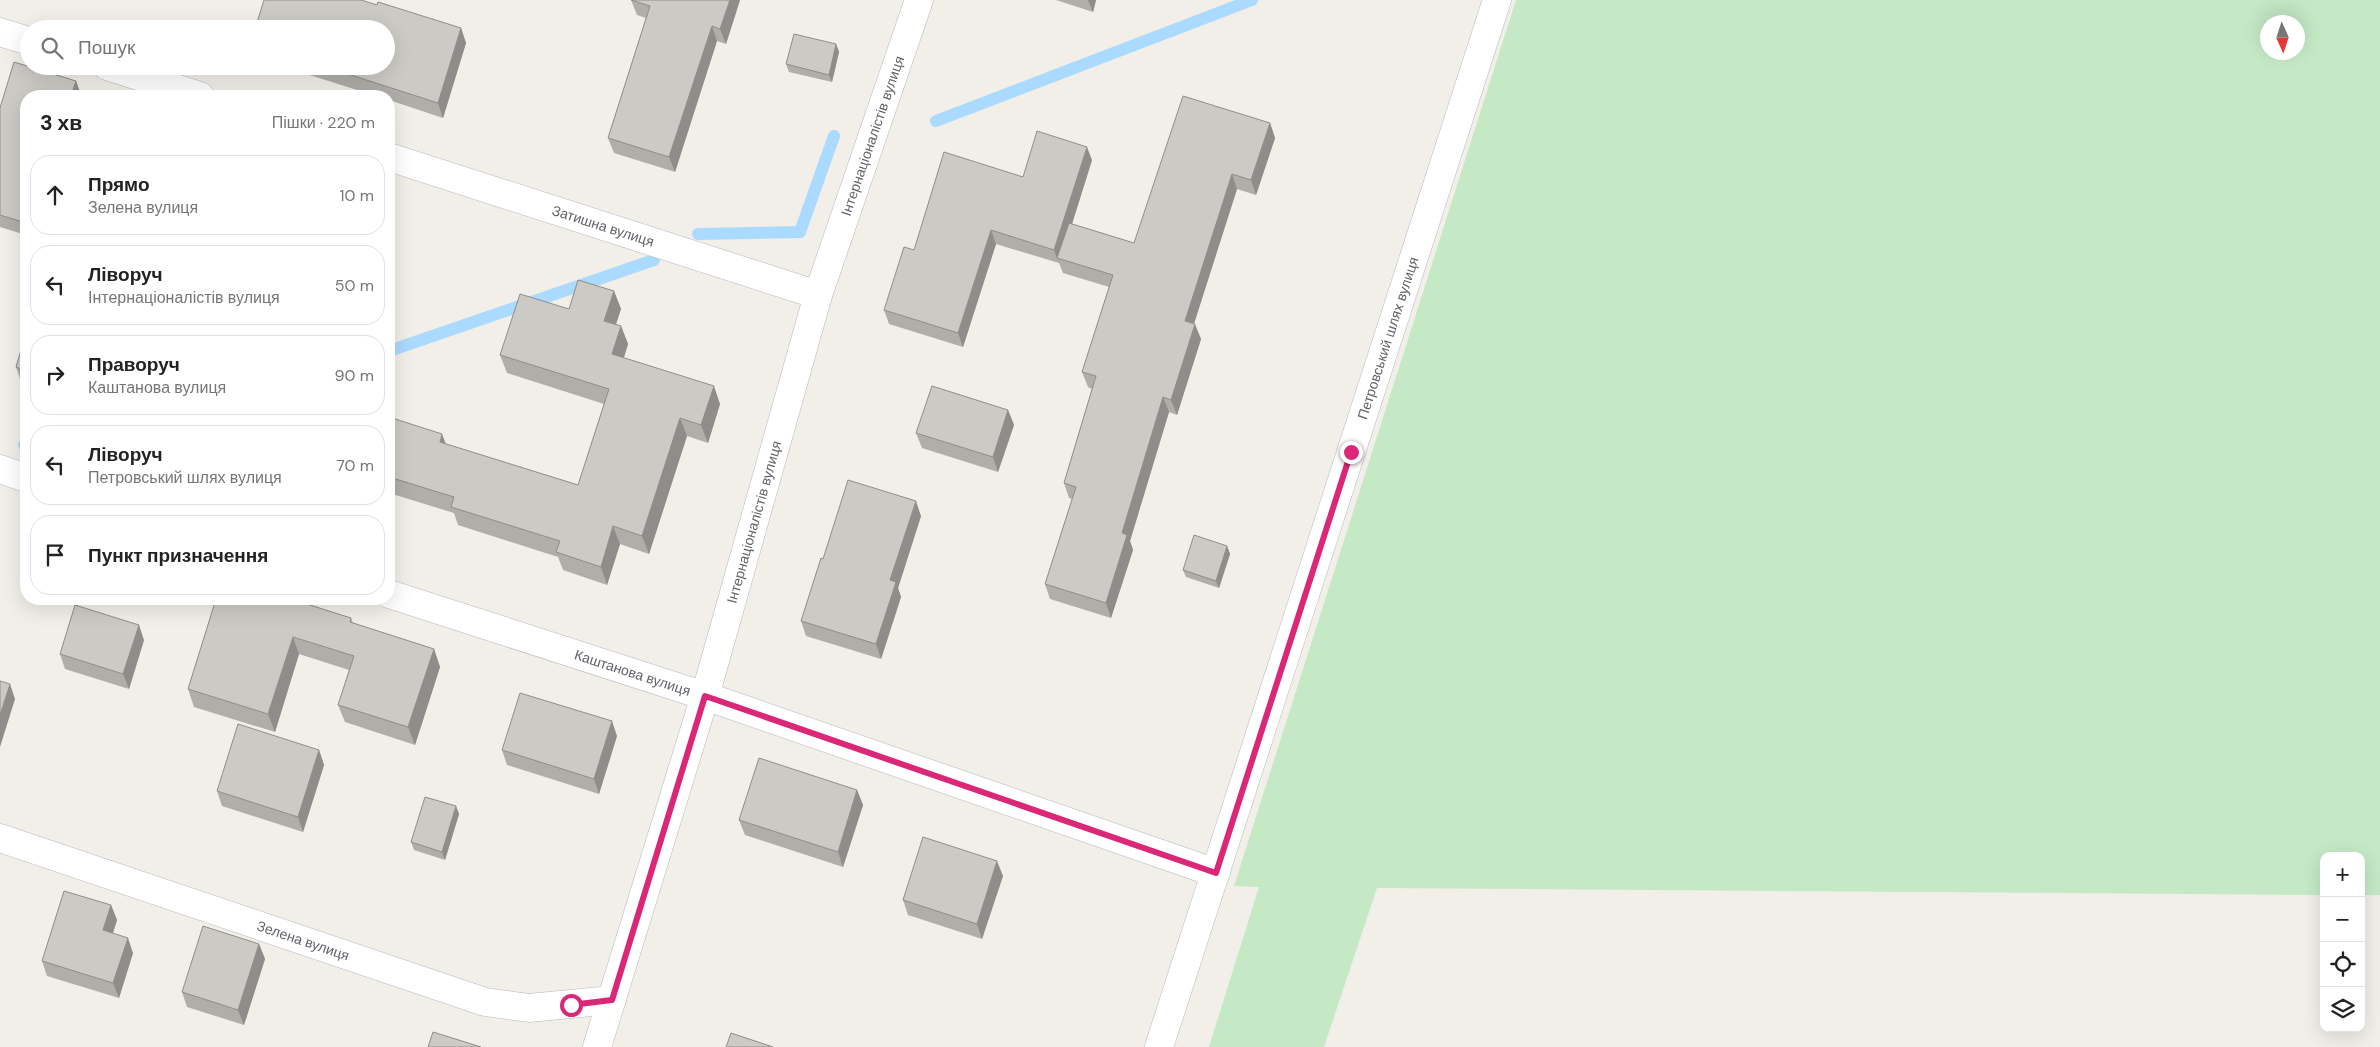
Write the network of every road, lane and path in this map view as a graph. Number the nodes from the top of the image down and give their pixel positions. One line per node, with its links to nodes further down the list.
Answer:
1 (919, 0): 8 (street, Інтернаціоналістів вулиця)
2 (1497, 0): 14 (street, Петровський шлях вулиця)
3 (0, 32): 4 (street)
4 (20, 38)
5 (135, 75): 6 (street)
6 (181, 90)
7 (395, 159): 8 (street, Затишна вулиця)
8 (818, 295): 12 (street, Інтернаціоналістів вулиця)
9 (0, 469): 10 (street)
10 (20, 476)
11 (395, 596): 12 (street, Каштанова вулиця)
12 (705, 696): 14 (street, Каштанова вулиця); 15 (street, Інтернаціоналістів вулиця)
13 (0, 838): 15 (street, Зелена вулиця)
14 (1216, 873): 17 (street, Петровський шлях вулиця)
15 (612, 1000): 16 (street, Інтернаціоналістів вулиця)
16 (597, 1047)
17 (1159, 1047)

